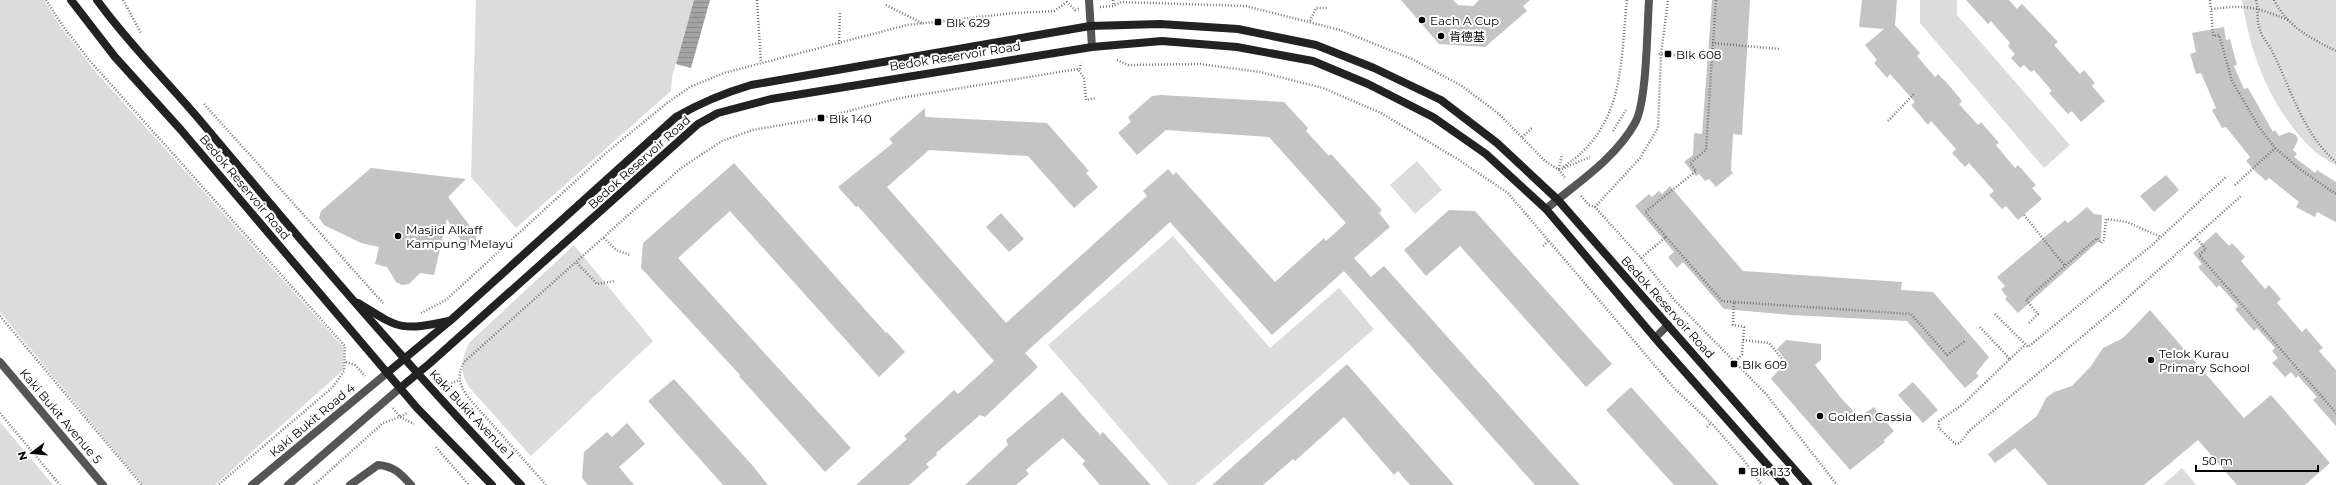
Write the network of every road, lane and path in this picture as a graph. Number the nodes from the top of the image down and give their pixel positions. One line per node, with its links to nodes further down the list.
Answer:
1 (46, 0): 105 (path)
2 (71, 0): 91 (main road, Bedok Reservoir Road)
3 (97, 0): 72 (main road, Bedok Reservoir Road)
4 (123, 0): 27 (path)
5 (757, 0): 28 (path)
6 (1089, 0): 26 (street)
7 (1113, 0): 17 (path)
8 (1627, 0): 51 (path)
9 (1649, 0): 33 (street)
10 (1668, 0): 34 (path)
11 (1716, 0): 29 (path)
12 (2210, 0): 20 (path)
13 (2256, 0): 19 (path)
14 (2274, 0): 23 (path)
15 (1067, 1): 21 (path); 25 (path)
16 (886, 5): 25 (path)
17 (1114, 6)
18 (1328, 8): 24 (path)
19 (2259, 8): 20 (path); 23 (path); 50 (path)
20 (2211, 9): 47 (path)
21 (1075, 10)
22 (840, 12): 28 (path)
23 (2288, 20): 32 (path)
24 (1310, 21)
25 (922, 23): 28 (path)
26 (1090, 26): 30 (street); 56 (main road, Bedok Reservoir Road); 78 (main road, Bedok Reservoir Road)
27 (142, 35)
28 (839, 44)
29 (1712, 44): 31 (path); 35 (path)
30 (1092, 47): 58 (main road, Bedok Reservoir Road); 92 (main road, Bedok Reservoir Road)
31 (1780, 49)
32 (2336, 52)
33 (1645, 54): 34 (path); 56 (street)
34 (1661, 54): 35 (path)
35 (1712, 58): 61 (path)
36 (1117, 60): 65 (path)
37 (1081, 63): 38 (path)
38 (1080, 69): 40 (path); 64 (path)
39 (1914, 94): 43 (path)
40 (1096, 98)
41 (203, 102): 74 (path)
42 (1627, 108): 45 (path)
43 (1888, 121)
44 (1532, 128): 46 (path)
45 (1611, 135)
46 (1522, 138)
47 (2275, 148): 53 (path); 54 (path)
48 (1562, 154): 51 (path)
49 (1596, 154): 51 (path)
50 (2336, 162)
51 (1559, 170)
52 (2227, 176): 62 (path)
53 (2235, 185)
54 (2336, 194)
55 (2242, 195): 63 (path)
56 (1558, 200): 58 (street); 80 (main road, Bedok Reservoir Road)
57 (1590, 205): 68 (path)
58 (1546, 210): 82 (main road, Bedok Reservoir Road)
59 (2024, 215): 70 (path)
60 (529, 222): 75 (path)
61 (1666, 237): 68 (path); 73 (path)
62 (2161, 237): 70 (path); 85 (path)
63 (2195, 237): 86 (path); 97 (path)
64 (604, 238): 67 (path); 69 (path)
65 (1549, 240): 66 (path); 98 (path)
66 (1543, 246)
67 (630, 255)
68 (1641, 258): 89 (path)
69 (577, 263): 71 (path); 93 (path)
70 (2065, 266): 79 (path)
71 (615, 281)
72 (349, 297): 78 (main road); 87 (main road, Bedok Reservoir Road)
73 (1734, 302): 83 (path); 84 (path)
74 (387, 306)
75 (416, 314)
76 (1995, 314): 85 (path)
77 (0, 316): 104 (path)
78 (451, 320): 87 (main road, Bedok Reservoir Road)
79 (2029, 323)
80 (1668, 325): 82 (street); 117 (main road, Bedok Reservoir Road)
81 (1980, 327): 86 (path)
82 (1655, 338): 116 (main road, Bedok Reservoir Road)
83 (1743, 340): 89 (path); 90 (path)
84 (1965, 341)
85 (2025, 345): 86 (path)
86 (2010, 359)
87 (405, 360): 91 (main road, Bedok Reservoir Road); 92 (main road, Kaki Bukit Avenue 1)
88 (0, 362): 103 (street, Kaki Bukit Avenue 5)
89 (1734, 364): 118 (path)
90 (1788, 366)
91 (387, 373): 95 (main road); 106 (street, Kaki Bukit Road 4)
92 (418, 374): 95 (main road, Bedok Reservoir Road); 113 (main road, Kaki Bukit Avenue 1)
93 (459, 380): 94 (path); 114 (path)
94 (449, 384)
95 (400, 388): 107 (street); 112 (main road)
96 (0, 413): 102 (path)
97 (2336, 413)
98 (1711, 423): 100 (path); 115 (path)
99 (418, 427): 108 (path)
100 (1706, 427)
101 (434, 444): 111 (path)
102 (60, 485)
103 (103, 485)
104 (142, 485)
105 (218, 485)
106 (252, 485)
107 (288, 485)
108 (314, 485)
109 (350, 485): 110 (street)
110 (411, 485)
111 (469, 485)
112 (492, 485)
113 (521, 485)
114 (546, 485)
115 (1762, 485)
116 (1785, 485)
117 (1808, 485)
118 (1837, 485)

